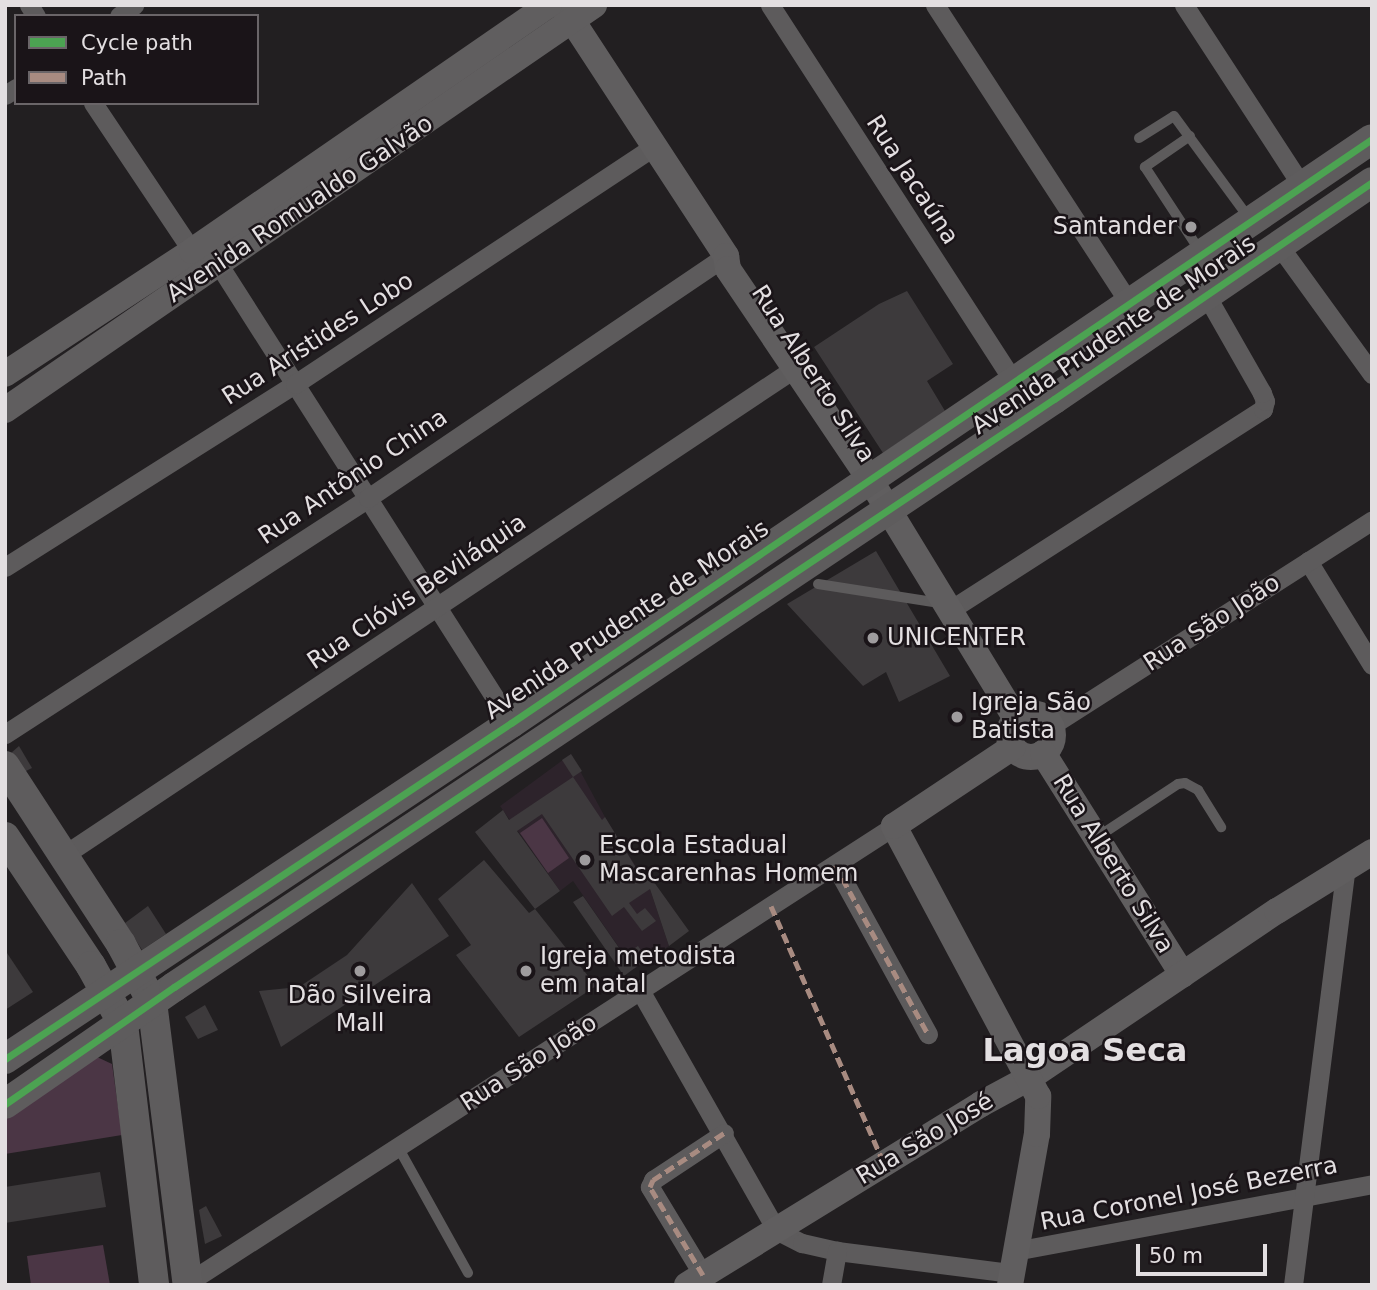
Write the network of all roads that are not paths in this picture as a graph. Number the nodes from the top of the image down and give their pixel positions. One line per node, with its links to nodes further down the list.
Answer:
1 (549, 5): 15 (main road, Avenida Romualdo Galvão)
2 (770, 5): 24 (street, Rua Jacaúna)
3 (935, 5): 20 (street)
4 (1184, 5): 12 (street)
5 (576, 10): 10 (main road, Rua Alberto Silva); 18 (main road, Avenida Romualdo Galvão)
6 (94, 105): 15 (street)
7 (1190, 136): 8 (lane); 13 (lane); 16 (lane)
8 (1139, 138)
9 (1372, 139): 12 (main road, Avenida Prudente de Morais)
10 (653, 147): 17 (main road, Rua Alberto Silva); 25 (street, Rua Aristides Lobo)
11 (1372, 182): 14 (main road, Avenida Prudente de Morais)
12 (1302, 186): 13 (main road, Avenida Prudente de Morais)
13 (1251, 221): 16 (main road, Avenida Prudente de Morais)
14 (1280, 247): 19 (main road, Avenida Prudente de Morais); 23 (street)
15 (192, 251): 22 (main road, Avenida Romualdo Galvão)
16 (1202, 254): 20 (main road, Avenida Prudente de Morais)
17 (726, 256): 21 (main road, Rua Alberto Silva); 27 (main road, Rua Alberto Silva); 28 (street, Rua Antônio China)
18 (219, 265): 25 (street); 26 (main road, Avenida Romualdo Galvão)
19 (1206, 295): 29 (main road, Avenida Prudente de Morais); 34 (street)
20 (1130, 304): 24 (main road, Avenida Prudente de Morais)
21 (796, 368): 27 (main road, Rua Alberto Silva); 35 (street, Rua Clóvis Beviláquia)
22 (5, 374)
23 (1372, 374)
24 (1013, 380): 27 (main road, Avenida Prudente de Morais)
25 (295, 384): 28 (street); 32 (street, Rua Aristides Lobo)
26 (5, 411)
27 (873, 475): 29 (main road, Rua Alberto Silva); 38 (main road, Avenida Prudente de Morais)
28 (368, 498): 35 (street); 40 (street, Rua Antônio China)
29 (892, 507): 34 (main road, Rua Alberto Silva); 56 (main road, Avenida Prudente de Morais)
30 (1372, 520): 31 (street, Rua São João)
31 (1308, 561): 36 (street); 39 (street, Rua São João)
32 (5, 567)
33 (818, 584): 34 (lane)
34 (953, 606): 37 (main road, Rua Alberto Silva)
35 (439, 607): 38 (street); 49 (street, Rua Clóvis Beviláquia)
36 (1372, 665)
37 (1022, 715): 39 (main road); 41 (main road)
38 (511, 723): 52 (main road, Avenida Prudente de Morais)
39 (1052, 725): 42 (main road)
40 (5, 734)
41 (1013, 747): 42 (main road); 44 (main road, Rua São João)
42 (1043, 753): 47 (main road, Rua Alberto Silva)
43 (5, 765): 49 (main road)
44 (894, 826): 50 (street, Rua São João); 60 (main road)
45 (1221, 827): 47 (lane)
46 (5, 837): 54 (main road)
47 (1096, 838): 53 (main road, Rua Alberto Silva)
48 (1372, 852): 51 (main road, Rua São José)
49 (64, 855): 52 (main road)
50 (835, 865): 55 (street, Rua São João); 58 (street)
51 (1346, 868): 53 (main road, Rua São José); 65 (street)
52 (137, 971): 54 (main road, Avenida Prudente de Morais); 56 (main road)
53 (1183, 975): 60 (main road, Rua São José)
54 (105, 992): 57 (main road); 59 (main road, Avenida Prudente de Morais)
55 (641, 992): 62 (street); 63 (street, Rua São João)
56 (152, 1002): 57 (main road, Avenida Prudente de Morais); 71 (main road)
57 (123, 1024): 61 (main road, Avenida Prudente de Morais); 72 (main road)
58 (928, 1034)
59 (5, 1059)
60 (1029, 1078): 66 (main road, Rua São José); 68 (main road)
61 (5, 1104)
62 (723, 1133): 66 (street); 70 (street)
63 (398, 1147): 69 (lane); 71 (street, Rua São João)
64 (1372, 1184): 65 (street, Rua Coronel José Bezerra)
65 (1304, 1198): 68 (street, Rua Coronel José Bezerra); 74 (street)
66 (776, 1230): 67 (street, Rua Coronel José Bezerra); 70 (main road, Rua São José)
67 (837, 1251): 68 (street, Rua Coronel José Bezerra); 73 (street)
68 (1012, 1269)
69 (468, 1273)
70 (695, 1280)
71 (187, 1284)
72 (154, 1285)
73 (831, 1285)
74 (1293, 1285)

